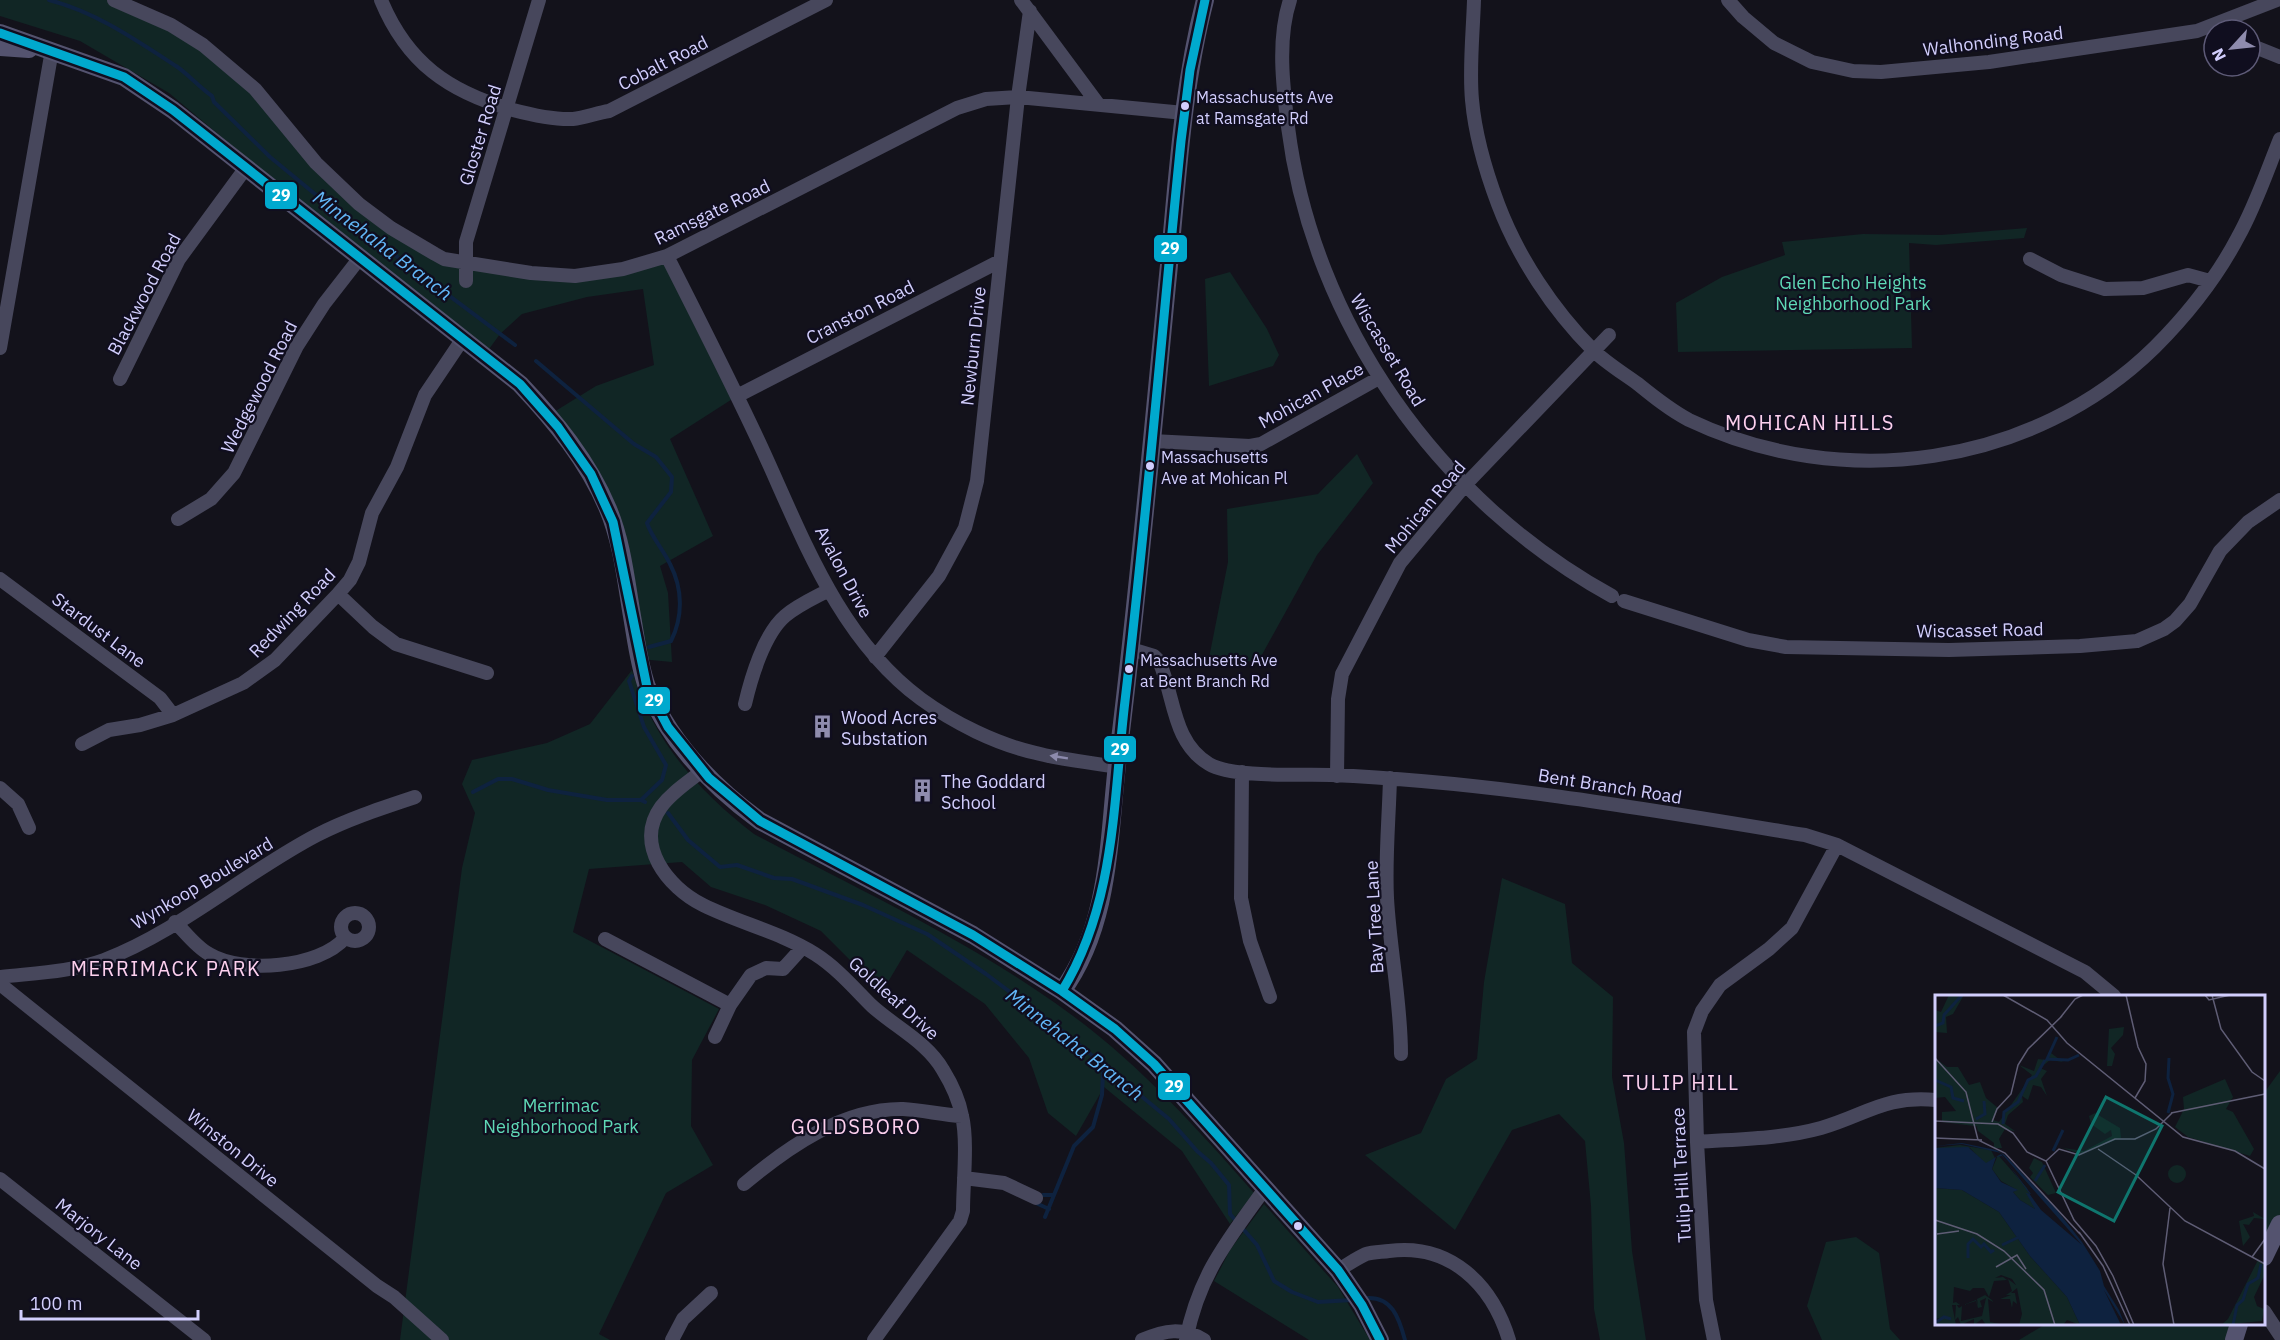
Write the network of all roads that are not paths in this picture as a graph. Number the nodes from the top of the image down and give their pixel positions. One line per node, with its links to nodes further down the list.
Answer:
1 (114, 0): 28 (street, Ramsgate Road)
2 (381, 0): 20 (street, Cobalt Road)
3 (539, 0): 20 (street, Gloster Road)
4 (826, 0): 20 (street, Cobalt Road)
5 (1205, 0): 21 (main road)
6 (1290, 0): 35 (street, Wiscasset Road)
7 (1474, 0): 34 (street)
8 (1728, 0): 12 (street, Walhonding Road)
9 (2277, 0): 11 (street, Walhonding Road)
10 (1026, 5): 18 (street, Newburn Drive); 19 (street)
11 (2236, 18)
12 (2202, 30)
13 (0, 33): 15 (main road)
14 (0, 47): 15 (main road)
15 (52, 50): 23 (main road); 33 (street)
16 (2262, 50): 17 (street)
17 (2280, 57)
18 (1018, 97): 19 (street, Ramsgate Road); 24 (street, Ramsgate Road); 27 (street, Newburn Drive)
19 (1098, 104): 21 (street, Ramsgate Road)
20 (507, 108): 28 (street, Gloster Road)
21 (1184, 113): 38 (main road)
22 (2280, 139): 30 (street)
23 (245, 169): 25 (main road); 36 (street, Blackwood Road)
24 (667, 256): 28 (street, Ramsgate Road); 37 (street, Avalon Drive)
25 (359, 259): 32 (main road); 41 (street, Wedgewood Road)
26 (2030, 259): 30 (street)
27 (1000, 261): 37 (street, Cranston Road); 46 (street, Newburn Drive)
28 (466, 262): 29 (street, Gloster Road)
29 (466, 281)
30 (2210, 281): 34 (street)
31 (1609, 335): 34 (street, Mohican Road)
32 (462, 340): 44 (street, Redwing Road); 52 (main road)
33 (0, 348)
34 (1594, 351): 39 (street, Mohican Road)
35 (1379, 378): 38 (street, Mohican Place); 39 (street, Wiscasset Road)
36 (120, 379)
37 (737, 396): 43 (street, Avalon Drive)
38 (1152, 441): 45 (main road)
39 (1466, 484): 40 (street, Wiscasset Road); 54 (street, Mohican Road)
40 (2280, 500)
41 (178, 519)
42 (0, 579): 49 (street, Stardust Lane)
43 (829, 590): 46 (street, Avalon Drive); 48 (street)
44 (338, 594): 47 (street); 49 (street, Redwing Road)
45 (1131, 649): 51 (main road); 53 (street, Bent Branch Road)
46 (875, 657): 51 (street, Avalon Drive, one-way to 46)
47 (487, 673)
48 (745, 704)
49 (172, 715): 50 (street, Redwing Road)
50 (82, 744)
51 (1116, 767): 66 (main road)
52 (702, 771): 63 (street, Goldleaf Drive); 66 (main road)
53 (1242, 772): 54 (street, Bent Branch Road); 68 (street)
54 (1337, 776): 55 (street, Bent Branch Road)
55 (1390, 778): 59 (street, Bent Branch Road); 71 (street, Bay Tree Lane)
56 (0, 788): 58 (street)
57 (415, 797): 60 (street, Wynkoop Boulevard)
58 (29, 828)
59 (1837, 844): 67 (street, Bent Branch Road); 74 (street, Tulip Hill Terrace)
60 (175, 922): 61 (street); 64 (street, Wynkoop Boulevard)
61 (345, 938)
62 (605, 939): 69 (street)
63 (802, 948): 69 (street); 73 (street, Goldleaf Drive)
64 (0, 977)
65 (0, 984): 89 (street, Winston Drive)
66 (1062, 990): 78 (main road)
67 (2113, 995)
68 (1270, 997)
69 (730, 1005): 70 (street)
70 (715, 1037)
71 (1401, 1054)
72 (1935, 1100): 74 (street)
73 (962, 1116): 75 (street, Goldleaf Drive); 77 (street)
74 (1697, 1142): 96 (street, Tulip Hill Terrace)
75 (964, 1178): 79 (street); 91 (street, Goldleaf Drive)
76 (0, 1179): 88 (street, Marjory Lane)
77 (744, 1184)
78 (1266, 1187): 82 (main road); 86 (street)
79 (1036, 1198)
80 (2280, 1224): 81 (main road)
81 (2265, 1255)
82 (1338, 1270): 94 (main road); 95 (street)
83 (711, 1293): 90 (street)
84 (2265, 1312): 87 (street)
85 (2239, 1325): 97 (main road)
86 (1187, 1335): 92 (street); 93 (street)
87 (2280, 1335)
88 (204, 1340)
89 (442, 1340)
90 (672, 1340)
91 (874, 1340)
92 (1142, 1340)
93 (1204, 1340)
94 (1380, 1340)
95 (1509, 1340)
96 (1714, 1340)
97 (2234, 1340)

